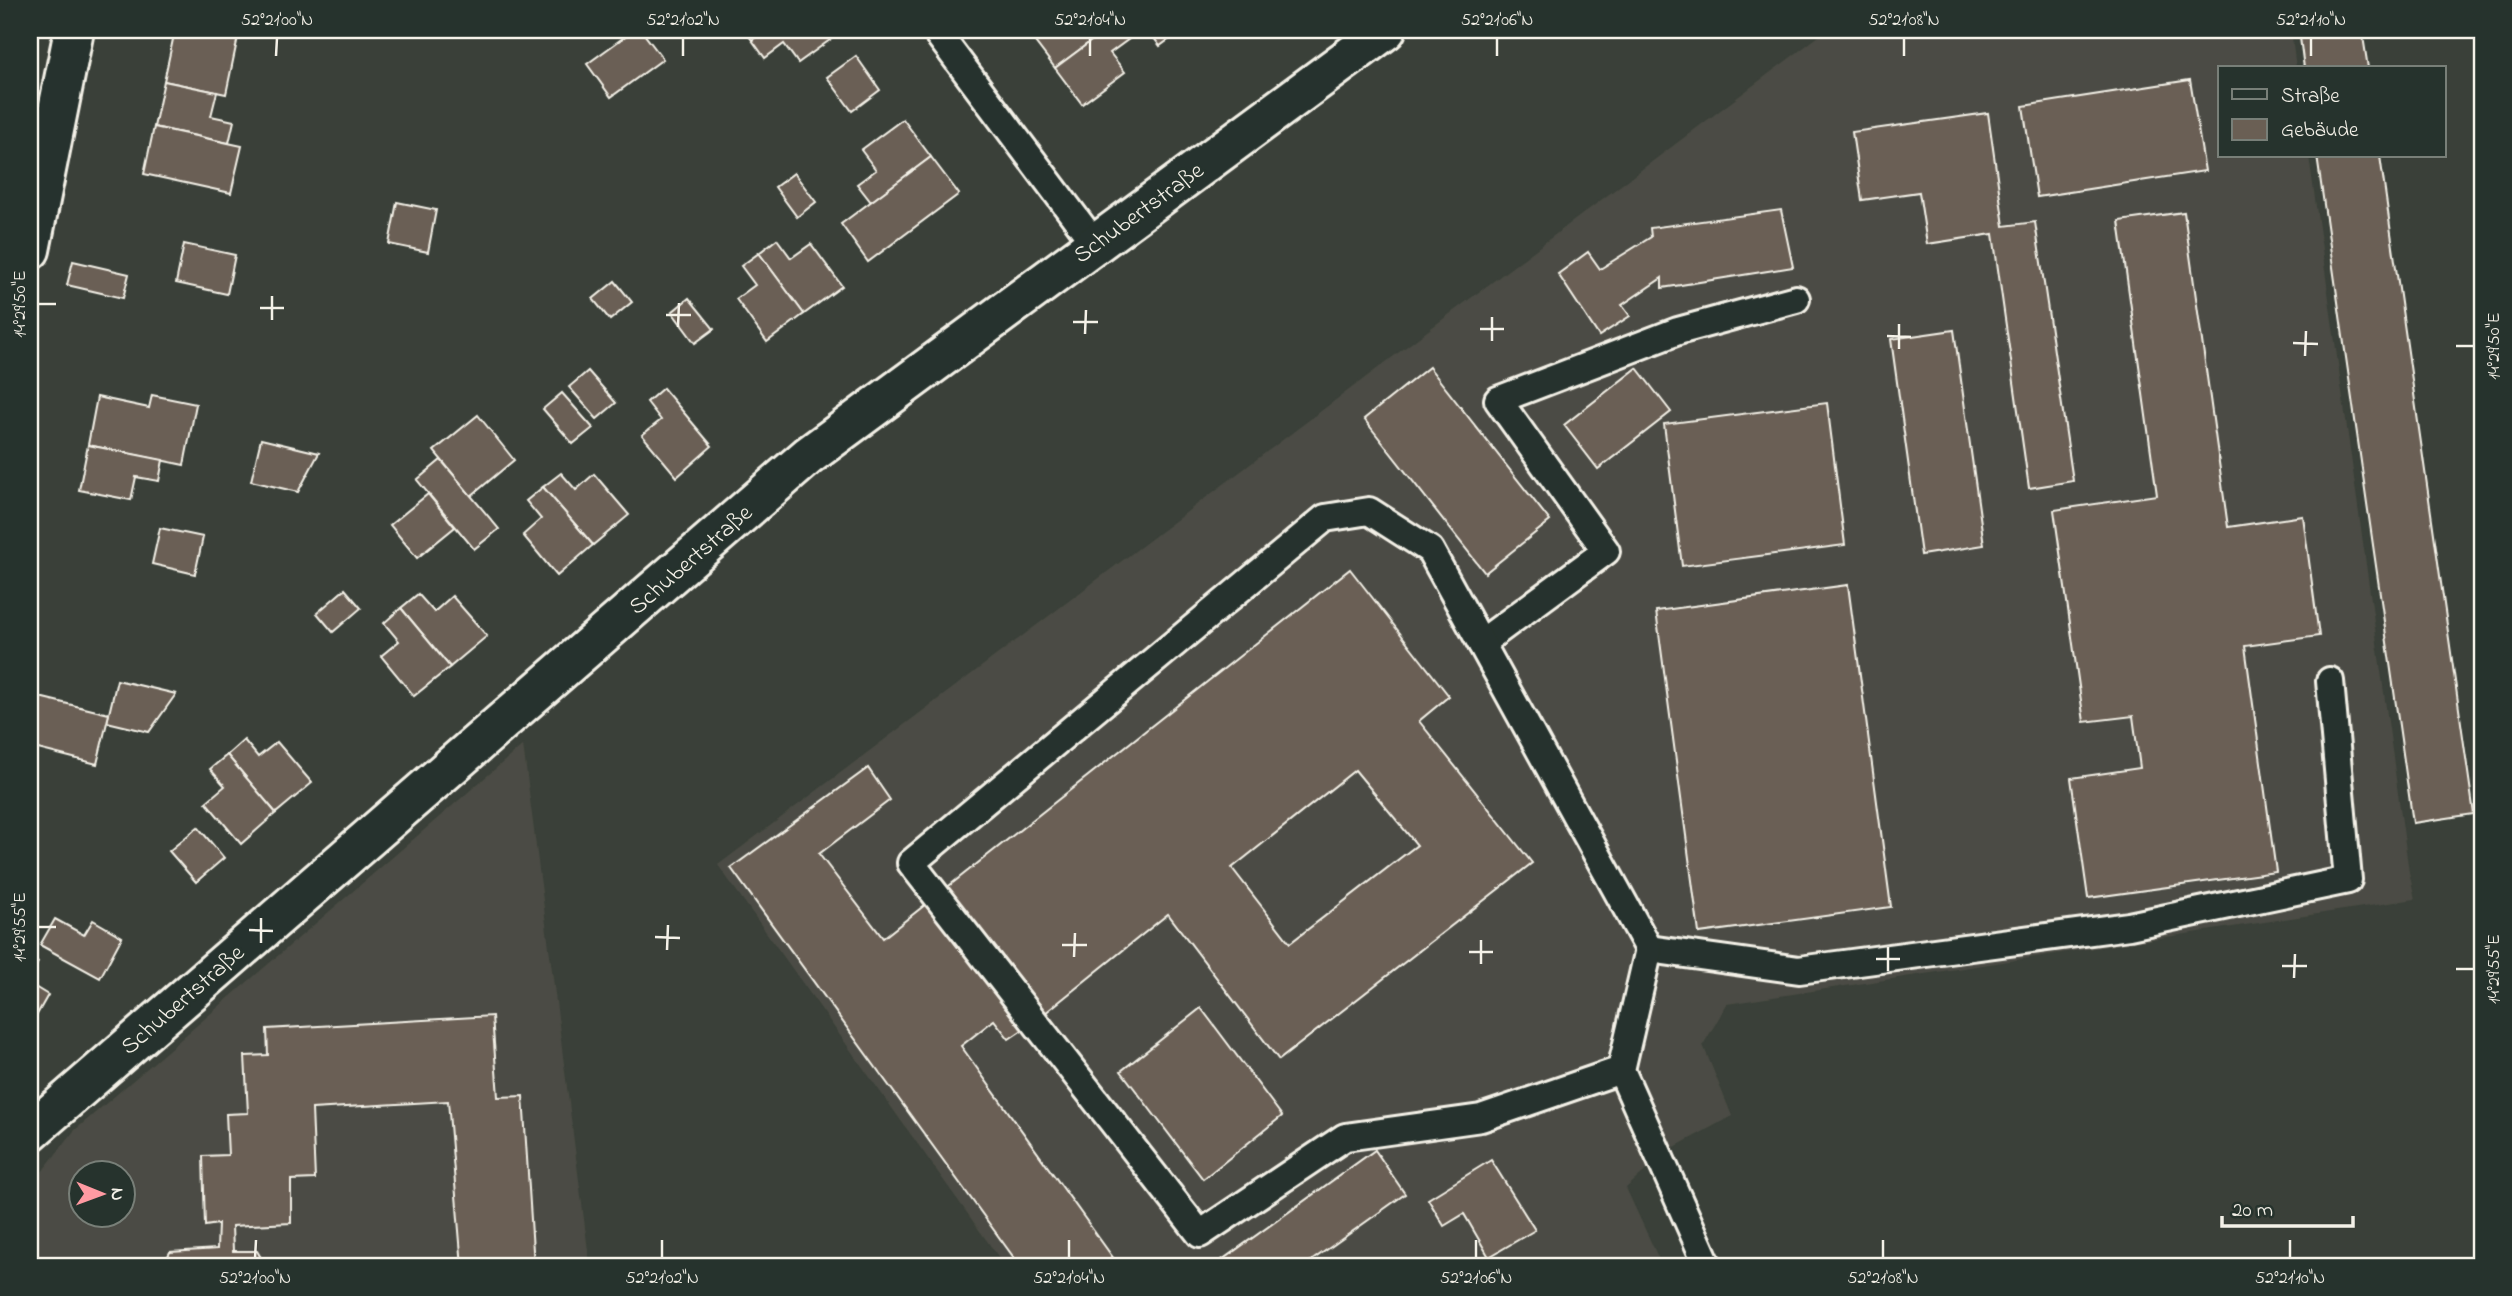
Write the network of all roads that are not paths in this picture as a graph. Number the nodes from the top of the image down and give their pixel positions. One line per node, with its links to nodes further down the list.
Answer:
1 (74, 30): 5 (street)
2 (935, 30): 4 (lane)
3 (1386, 30): 4 (street, Schubertstraße)
4 (1095, 244): 11 (street, Schubertstraße)
5 (30, 250)
6 (1796, 299): 7 (lane)
7 (1481, 643): 9 (lane); 10 (lane)
8 (2330, 681): 9 (lane)
9 (1649, 949): 10 (lane)
10 (1622, 1070): 12 (lane)
11 (30, 1132)
12 (1708, 1266)

